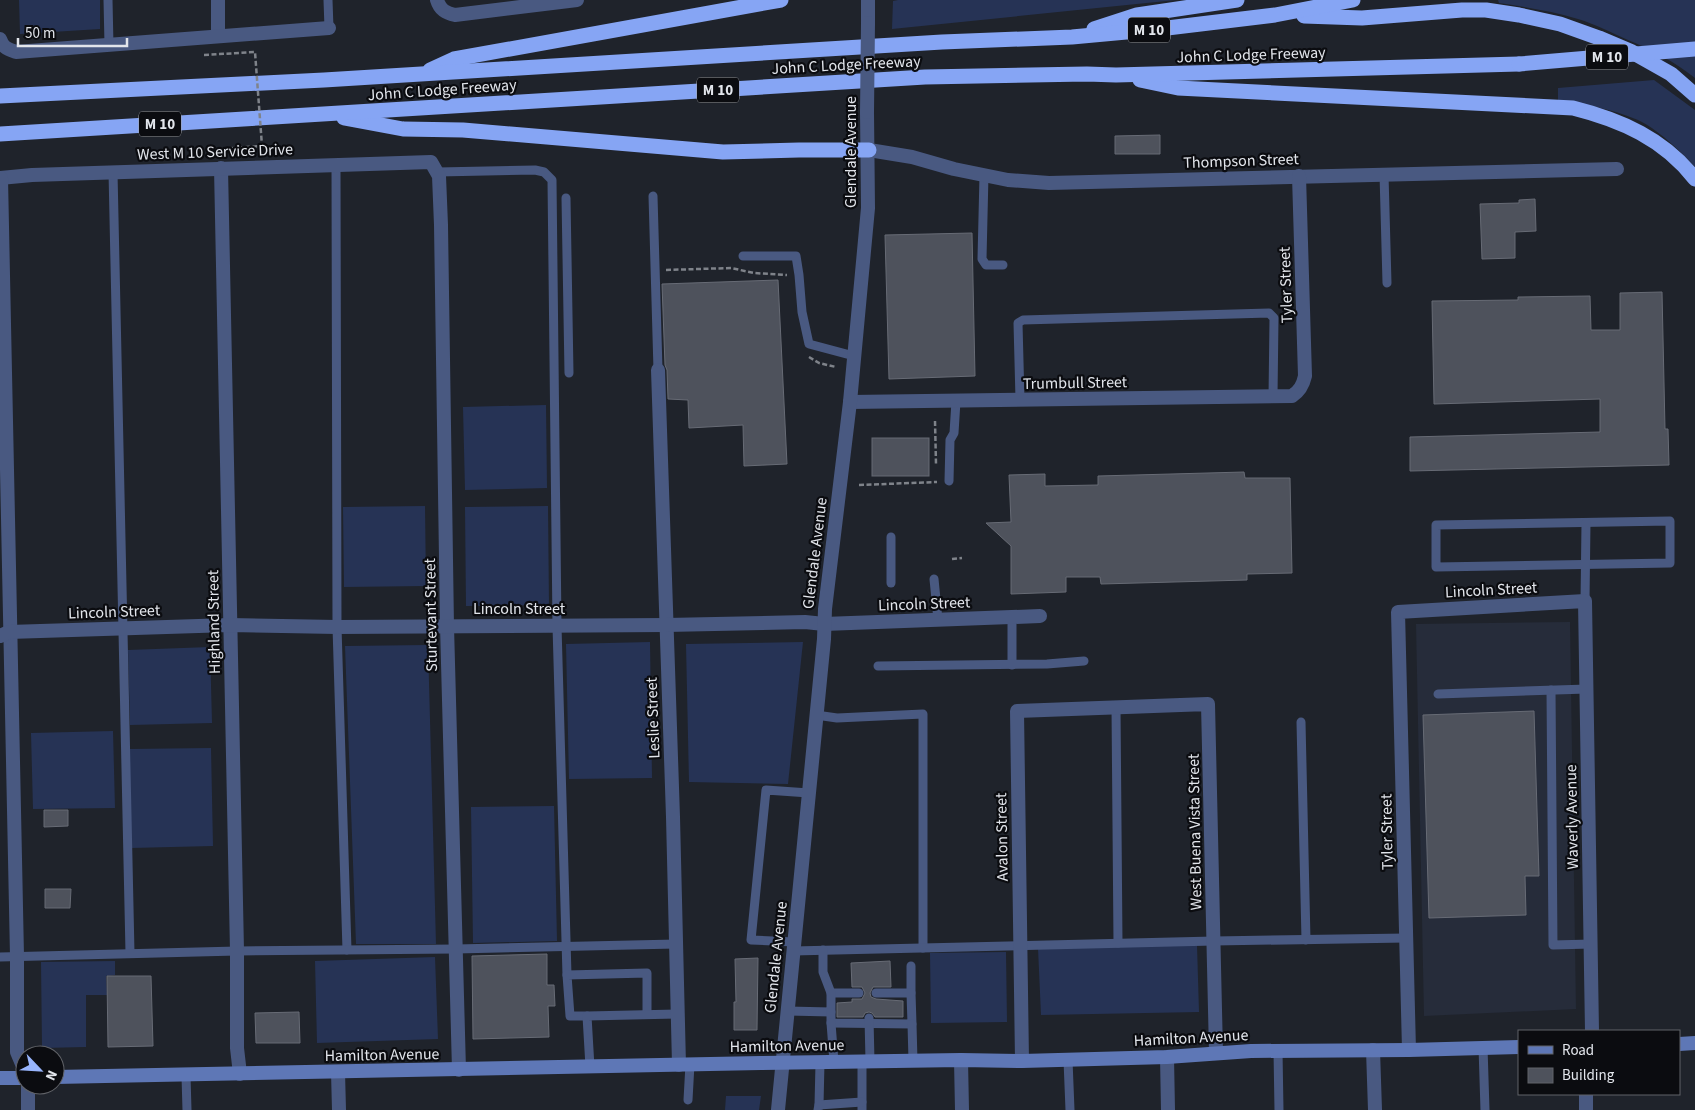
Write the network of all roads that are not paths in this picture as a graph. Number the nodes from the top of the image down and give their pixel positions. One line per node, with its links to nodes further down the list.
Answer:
1 (108, 0): 16 (lane)
2 (218, 0): 13 (street)
3 (328, 0): 12 (lane)
4 (577, 0): 9 (street)
5 (781, 0): 18 (highway)
6 (868, 0): 24 (street, Glendale Avenue, bridge)
7 (1237, 0): 14 (highway)
8 (1354, 0): 11 (highway, John C Lodge Freeway / M 10)
9 (546, 2): 10 (street)
10 (440, 5)
11 (1275, 15): 14 (highway, John C Lodge Freeway / M 10); 20 (highway)
12 (329, 28): 13 (street)
13 (218, 36): 16 (street)
14 (1072, 37): 18 (highway, John C Lodge Freeway / M 10)
15 (4, 44): 16 (street)
16 (110, 45)
17 (1695, 48): 19 (highway, John C Lodge Freeway / M 10, bridge)
18 (419, 74): 21 (highway, John C Lodge Freeway / M 10)
19 (1116, 76): 22 (highway, John C Lodge Freeway / M 10); 34 (highway)
20 (1695, 95)
21 (0, 96)
22 (320, 114): 23 (highway, John C Lodge Freeway / M 10); 24 (highway)
23 (0, 134)
24 (869, 150): 31 (street, Thompson Street); 42 (street, Glendale Avenue)
25 (336, 165): 26 (street, West M 10 Service Drive); 27 (street, West M 10 Service Drive); 66 (lane)
26 (434, 167): 40 (lane); 64 (street, Sturtevant Street)
27 (221, 168): 29 (street, West M 10 Service Drive); 62 (street, Highland Street)
28 (1617, 170): 30 (street, Thompson Street)
29 (113, 172): 33 (street, West M 10 Service Drive); 67 (lane)
30 (1384, 174): 32 (street, Thompson Street); 39 (lane)
31 (984, 175): 32 (street, Thompson Street); 38 (lane)
32 (1299, 176): 45 (street, Tyler Street)
33 (1, 178): 68 (street)
34 (1695, 179)
35 (653, 196): 43 (lane)
36 (566, 198): 41 (lane)
37 (743, 256): 42 (lane)
38 (1003, 265)
39 (1387, 283)
40 (554, 295): 41 (lane); 65 (lane)
41 (571, 295): 44 (lane)
42 (854, 356): 49 (street, Glendale Avenue)
43 (658, 370): 63 (street, Leslie Street)
44 (569, 373)
45 (1298, 392): 46 (street, Trumbull Street)
46 (1273, 398): 47 (street, Trumbull Street); 47 (lane)
47 (1020, 400): 48 (street, Trumbull Street)
48 (956, 401): 49 (street, Trumbull Street); 50 (lane)
49 (850, 402): 61 (street, Glendale Avenue)
50 (950, 481)
51 (1586, 523): 53 (lane); 53 (lane); 53 (lane)
52 (891, 537): 55 (lane)
53 (1586, 566): 56 (lane)
54 (934, 579): 60 (lane)
55 (892, 583)
56 (1585, 601): 57 (street, Lincoln Street); 72 (street, Waverly Avenue)
57 (1398, 612): 79 (street, Tyler Street)
58 (1040, 616): 59 (street, Lincoln Street)
59 (1012, 617): 60 (street, Lincoln Street); 70 (lane)
60 (938, 620): 61 (street, Lincoln Street)
61 (824, 624): 63 (street, Lincoln Street); 76 (street, Glendale Avenue)
62 (230, 625): 66 (street, Lincoln Street); 67 (street, Lincoln Street); 92 (street, Highland Street)
63 (666, 625): 65 (street, Lincoln Street); 83 (street, Leslie Street)
64 (447, 626): 65 (street, Lincoln Street); 66 (street, Lincoln Street); 89 (street, Sturtevant Street)
65 (557, 626): 85 (lane)
66 (337, 627): 90 (lane)
67 (122, 628): 68 (street, Lincoln Street); 93 (lane)
68 (5, 634): 94 (street)
69 (1084, 661): 70 (lane)
70 (1012, 665): 71 (lane)
71 (878, 666)
72 (1587, 689): 73 (lane); 84 (street, Waverly Avenue)
73 (1551, 690): 74 (lane); 84 (lane)
74 (1438, 694)
75 (1116, 707): 81 (street, West Buena Vista Street); 82 (lane); 86 (street, Avalon Street)
76 (816, 715): 78 (street, Glendale Avenue); 88 (lane)
77 (1301, 722): 80 (lane)
78 (809, 793): 87 (street, Glendale Avenue); 87 (lane)
79 (1406, 938): 80 (lane); 117 (street, Tyler Street)
80 (1306, 940): 81 (lane)
81 (1214, 941): 82 (lane); 119 (street, West Buena Vista Street)
82 (1118, 943): 86 (lane)
83 (676, 944): 85 (lane); 105 (street, Leslie Street)
84 (1591, 944): 110 (street, Waverly Avenue)
85 (566, 946): 89 (lane); 97 (lane)
86 (1020, 946): 88 (lane); 125 (street, Avalon Street)
87 (794, 947): 91 (lane); 102 (street, Glendale Avenue)
88 (923, 948): 91 (lane)
89 (456, 949): 90 (lane); 130 (street, Sturtevant Street)
90 (347, 950): 92 (lane)
91 (823, 950): 98 (lane)
92 (237, 951): 93 (lane); 132 (street, Highland Street)
93 (130, 953): 94 (lane)
94 (16, 956): 95 (lane); 113 (street)
95 (0, 957)
96 (910, 966): 99 (lane)
97 (567, 975): 104 (lane); 106 (lane)
98 (831, 993): 100 (lane); 103 (lane)
99 (911, 993): 101 (lane); 109 (lane)
100 (855, 996)
101 (882, 996)
102 (788, 1011): 103 (lane); 127 (street, Glendale Avenue)
103 (831, 1012): 108 (lane)
104 (647, 1014): 105 (lane); 106 (lane)
105 (678, 1014): 128 (street, Leslie Street)
106 (587, 1016): 129 (lane)
107 (869, 1021): 108 (lane); 109 (lane); 123 (lane)
108 (832, 1023): 126 (lane)
109 (912, 1024): 124 (lane)
110 (1592, 1030)
111 (1695, 1043): 112 (main road)
112 (1680, 1044)
113 (17, 1045)
114 (1483, 1047): 115 (main road, Hamilton Avenue); 117 (main road, Hamilton Avenue); 151 (lane)
115 (1518, 1047)
116 (1373, 1050): 117 (main road, Hamilton Avenue); 118 (main road, Hamilton Avenue); 150 (street)
117 (1409, 1050)
118 (1278, 1051): 119 (main road, Hamilton Avenue); 149 (lane)
119 (1216, 1053): 120 (main road, Hamilton Avenue)
120 (1167, 1057): 122 (main road, Hamilton Avenue); 148 (street)
121 (961, 1060): 124 (main road, Hamilton Avenue); 125 (main road, Hamilton Avenue); 146 (street)
122 (1068, 1060): 125 (main road, Hamilton Avenue); 147 (lane)
123 (866, 1061): 124 (main road, Hamilton Avenue); 126 (main road, Hamilton Avenue); 140 (lane)
124 (913, 1061)
125 (1022, 1061)
126 (827, 1062): 127 (main road, Hamilton Avenue); 141 (lane)
127 (783, 1063): 128 (main road, Hamilton Avenue); 145 (street, Glendale Avenue)
128 (685, 1064): 129 (main road, Hamilton Avenue); 139 (lane)
129 (590, 1066): 130 (main road, Hamilton Avenue)
130 (459, 1070): 131 (main road, Hamilton Avenue)
131 (338, 1072): 132 (main road, Hamilton Avenue); 144 (street)
132 (240, 1074): 133 (main road, Hamilton Avenue)
133 (186, 1076): 134 (main road, Hamilton Avenue); 143 (lane)
134 (65, 1077)
135 (0, 1078): 136 (main road)
136 (15, 1078)
137 (28, 1095): 142 (street)
138 (1586, 1095): 152 (street)
139 (688, 1100)
140 (862, 1106): 141 (lane)
141 (818, 1107)
142 (28, 1110)
143 (187, 1110)
144 (339, 1110)
145 (778, 1110)
146 (962, 1110)
147 (1070, 1110)
148 (1168, 1110)
149 (1279, 1110)
150 (1375, 1110)
151 (1485, 1110)
152 (1586, 1110)

